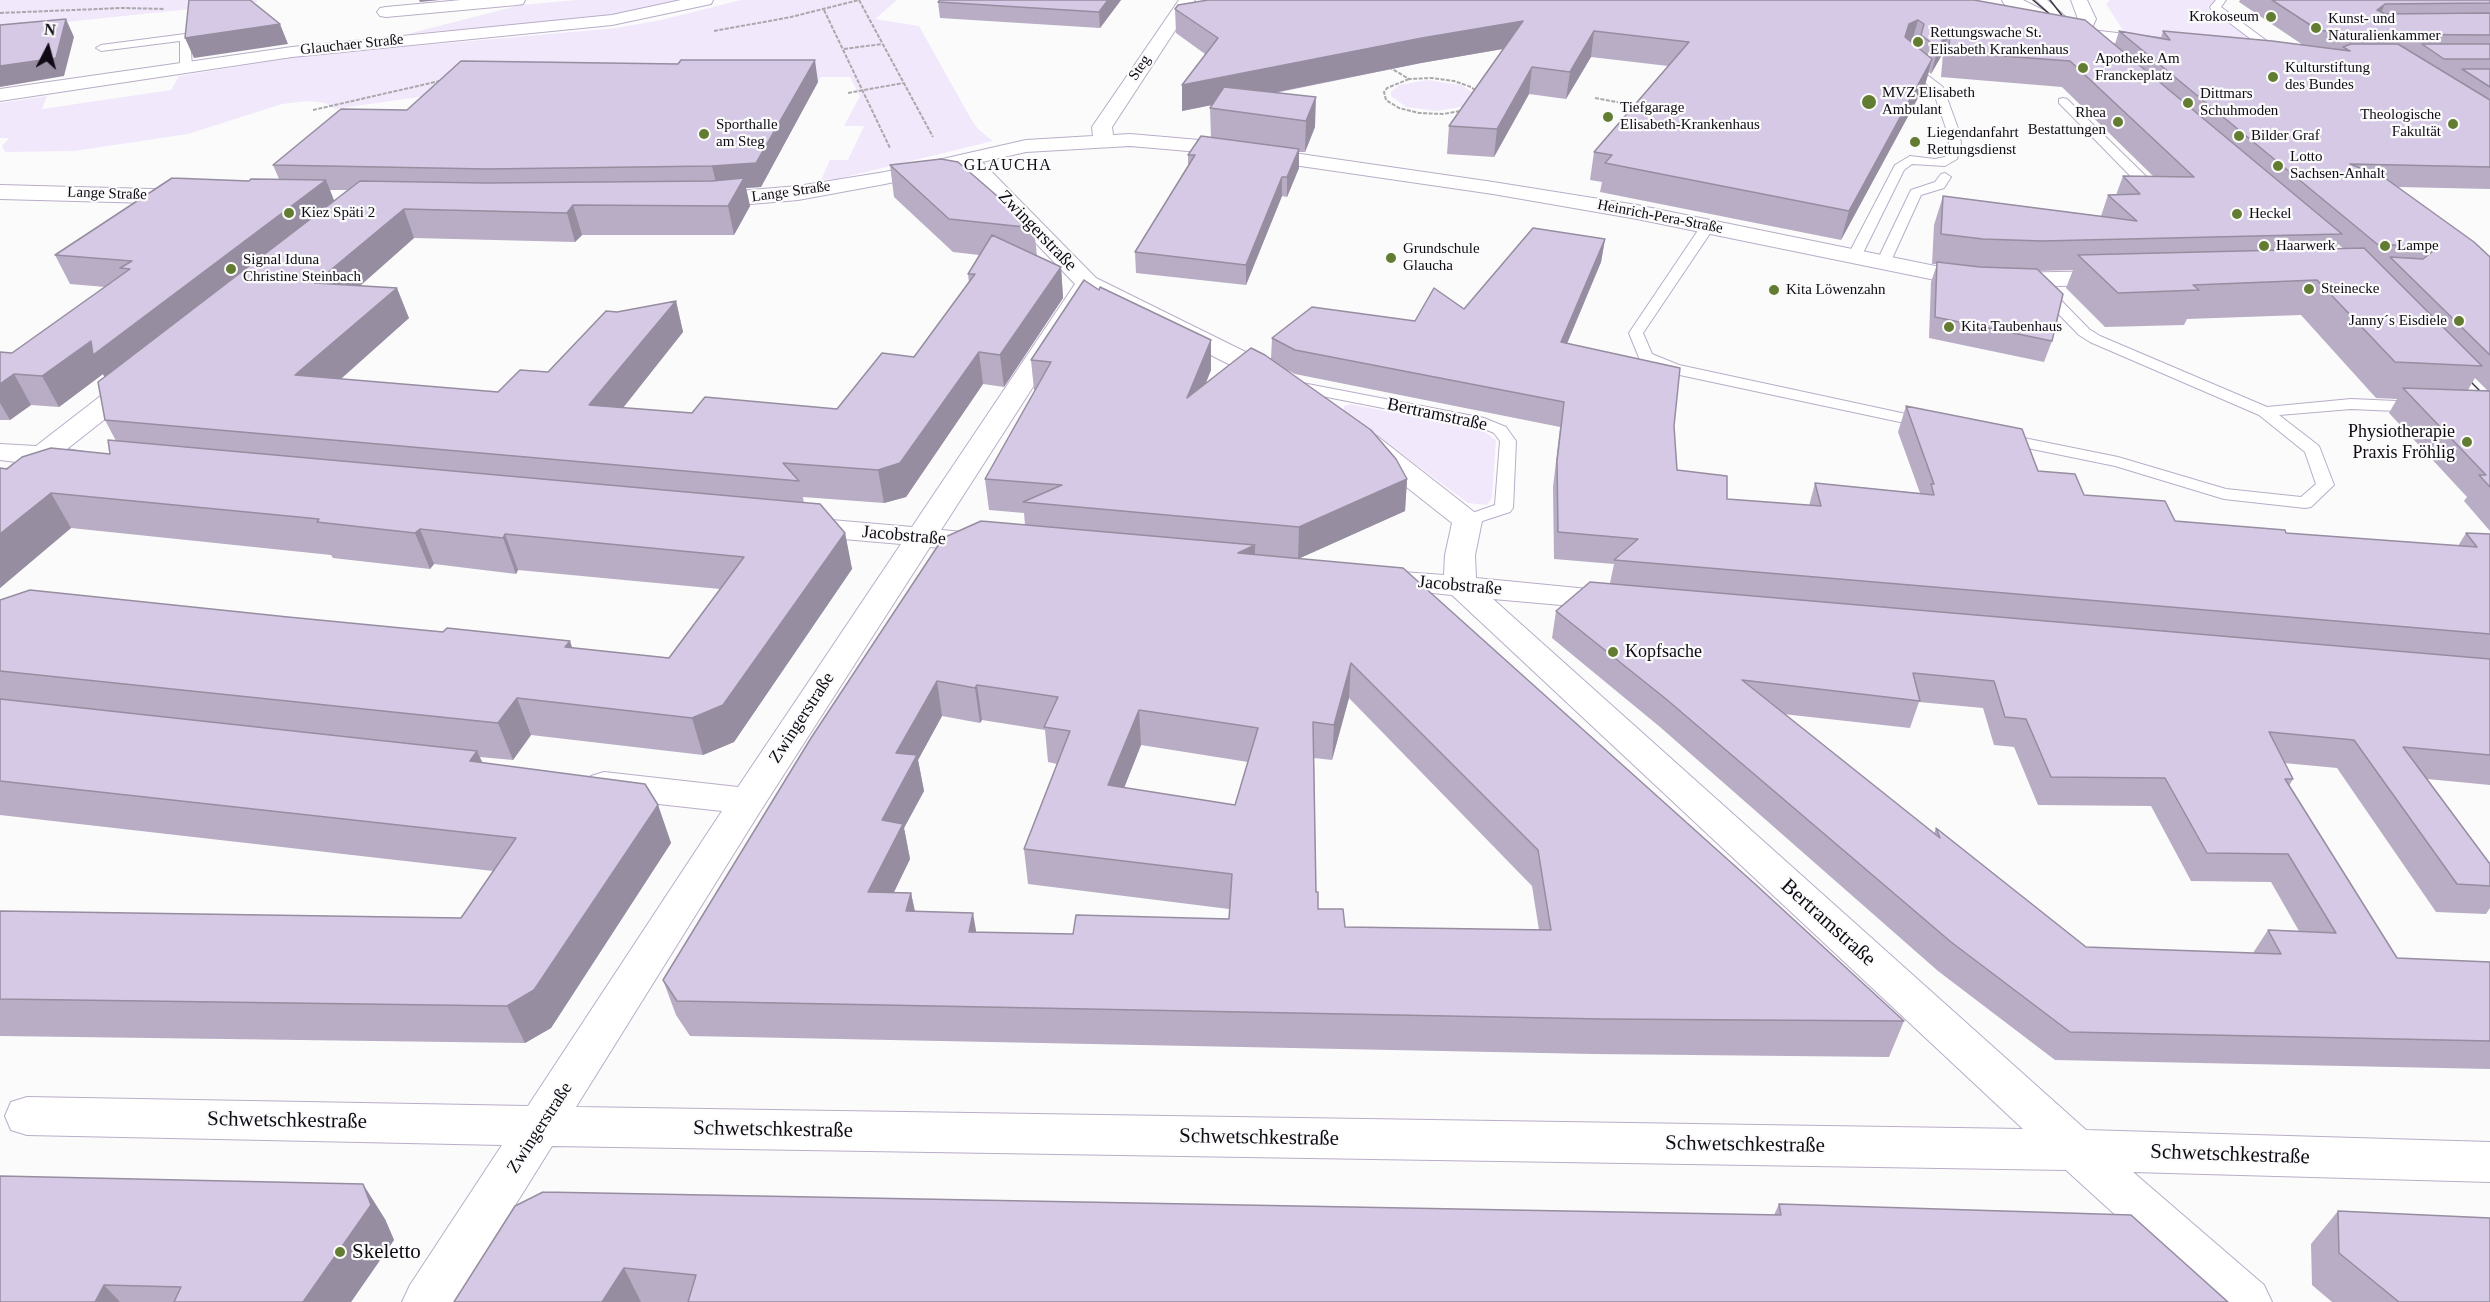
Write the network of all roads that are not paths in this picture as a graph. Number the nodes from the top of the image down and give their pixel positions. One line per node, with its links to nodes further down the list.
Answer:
1 (517, 0): 8 (street, Glauchaer Straße)
2 (705, 0): 11 (street, Glauchaer Straße)
3 (1187, 0): 22 (street, Steg)
4 (2010, 0): 10 (street)
5 (2041, 0): 10 (lane)
6 (2079, 0): 10 (street)
7 (2221, 0): 16 (lane)
8 (386, 6): 11 (street)
9 (2031, 28): 10 (street)
10 (2080, 35): 12 (street); 18 (street)
11 (385, 42): 19 (street, Glauchaer Straße)
12 (2181, 45)
13 (101, 48): 19 (lane)
14 (1910, 50): 30 (lane)
15 (2244, 50): 16 (street)
16 (2275, 52): 17 (street)
17 (2293, 55)
18 (2106, 58)
19 (186, 67): 20 (street, Glauchaer Straße)
20 (0, 95)
21 (2062, 101): 26 (lane)
22 (1103, 140): 23 (street, Heinrich-Pera-Straße); 29 (street, Heinrich-Pera-Straße)
23 (957, 162): 28 (street, Lange Straße); 34 (street, Zwingerstraße)
24 (1945, 177): 31 (lane)
25 (0, 192): 27 (street, Lange Straße)
26 (2159, 196)
27 (210, 198)
28 (686, 201)
29 (1708, 226): 30 (street, Heinrich-Pera-Straße); 39 (lane)
30 (1854, 257): 31 (street, Heinrich-Pera-Straße)
31 (1883, 263): 33 (street, Heinrich-Pera-Straße)
32 (2135, 278): 33 (street, Heinrich-Pera-Straße)
33 (2032, 280): 38 (lane)
34 (1088, 283): 36 (street, Bertramstraße); 47 (street, Zwingerstraße)
35 (153, 368): 42 (street)
36 (1292, 386): 45 (street, Bertramstraße); 45 (lane, Bertramstraße)
37 (2430, 407): 38 (lane)
38 (2265, 412): 40 (lane)
39 (1943, 426)
40 (1989, 435)
41 (0, 452): 42 (street)
42 (42, 455): 43 (street); 44 (street)
43 (102, 461)
44 (0, 488)
45 (1467, 521): 50 (street)
46 (766, 523): 47 (street, Jacobstraße)
47 (920, 537): 48 (street, Jacobstraße); 53 (street, Zwingerstraße)
48 (1014, 546)
49 (1343, 576): 50 (street, Jacobstraße)
50 (1460, 586): 51 (street, Jacobstraße); 56 (street, Bertramstraße)
51 (1650, 603)
52 (570, 781): 53 (street)
53 (748, 801): 55 (street, Zwingerstraße)
54 (27, 1116): 55 (street, Schwetschkestraße)
55 (541, 1126): 56 (street, Schwetschkestraße); 58 (street, Zwingerstraße)
56 (2076, 1150): 57 (street, Schwetschkestraße); 59 (street, Bertramstraße)
57 (2490, 1162)
58 (428, 1302)
59 (2247, 1302)

